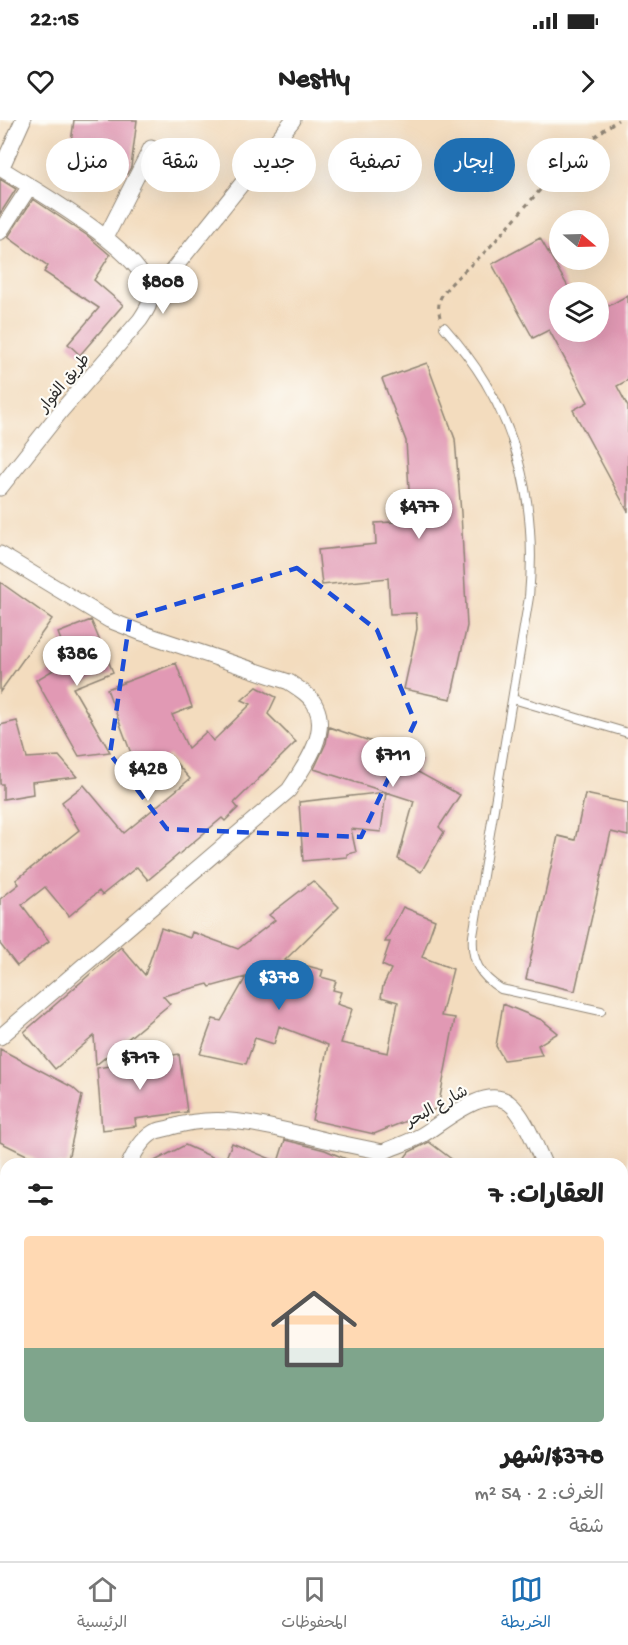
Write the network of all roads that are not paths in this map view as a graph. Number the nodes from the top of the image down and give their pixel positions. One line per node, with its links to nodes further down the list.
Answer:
1 (24, 120): 3 (street)
2 (293, 120): 8 (street, طريق الفوار)
3 (1, 168): 5 (street)
4 (141, 169): 7 (street)
5 (30, 186): 6 (street); 7 (street)
6 (0, 232)
7 (106, 237): 8 (street)
8 (151, 297): 10 (street, طريق الفوار)
9 (444, 327): 12 (lane)
10 (0, 488)
11 (0, 554): 15 (street)
12 (513, 699): 13 (lane); 14 (lane)
13 (628, 733)
14 (601, 1011)
15 (0, 1037)
16 (132, 1158): 17 (street)
17 (381, 1158): 18 (street, شارع البحر)
18 (541, 1158)

